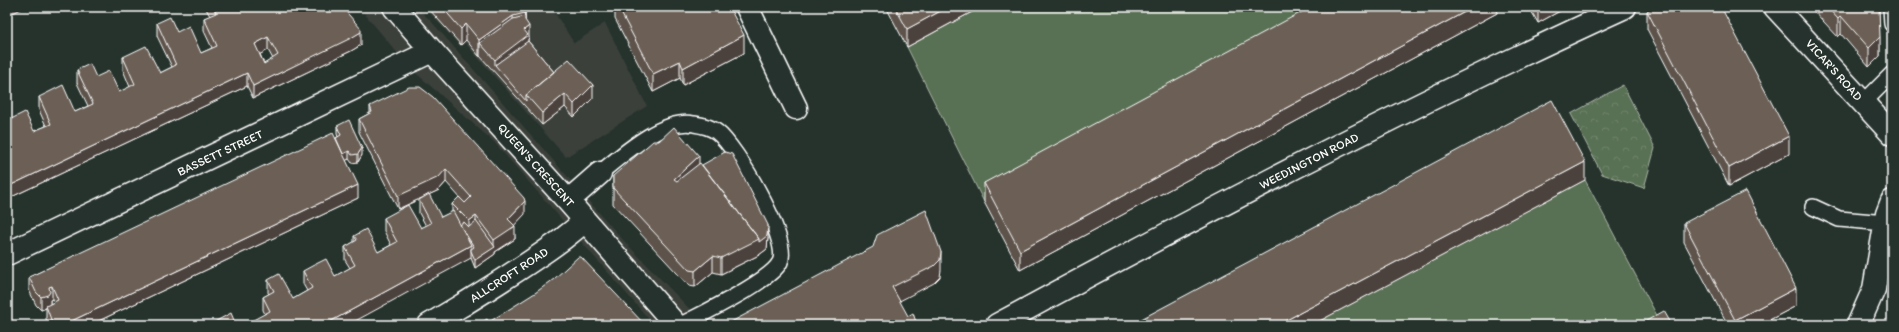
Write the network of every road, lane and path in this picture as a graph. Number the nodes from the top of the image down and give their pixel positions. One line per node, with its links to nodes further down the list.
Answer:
1 (394, 7): 7 (street, QUEEN'S CRESCENT)
2 (747, 7): 10 (street)
3 (1625, 7): 22 (street, WEEDINGTON ROAD)
4 (1776, 7): 9 (street, VICAR'S ROAD)
5 (1891, 7): 6 (lane)
6 (1892, 24)
7 (432, 51): 13 (street, QUEEN'S CRESCENT); 18 (street, BASSETT STREET)
8 (1892, 74): 9 (lane)
9 (1863, 104): 11 (street, VICAR'S ROAD)
10 (796, 108)
11 (1892, 134)
12 (600, 173): 13 (street); 21 (lane)
13 (568, 201): 16 (street, QUEEN'S CRESCENT)
14 (1892, 201): 17 (street)
15 (1813, 207): 17 (lane)
16 (584, 219): 19 (street, ALLCROFT ROAD); 20 (street, QUEEN'S CRESCENT)
17 (1886, 223): 23 (street)
18 (7, 254)
19 (429, 325)
20 (676, 325)
21 (681, 325)
22 (997, 325)
23 (1858, 325)

